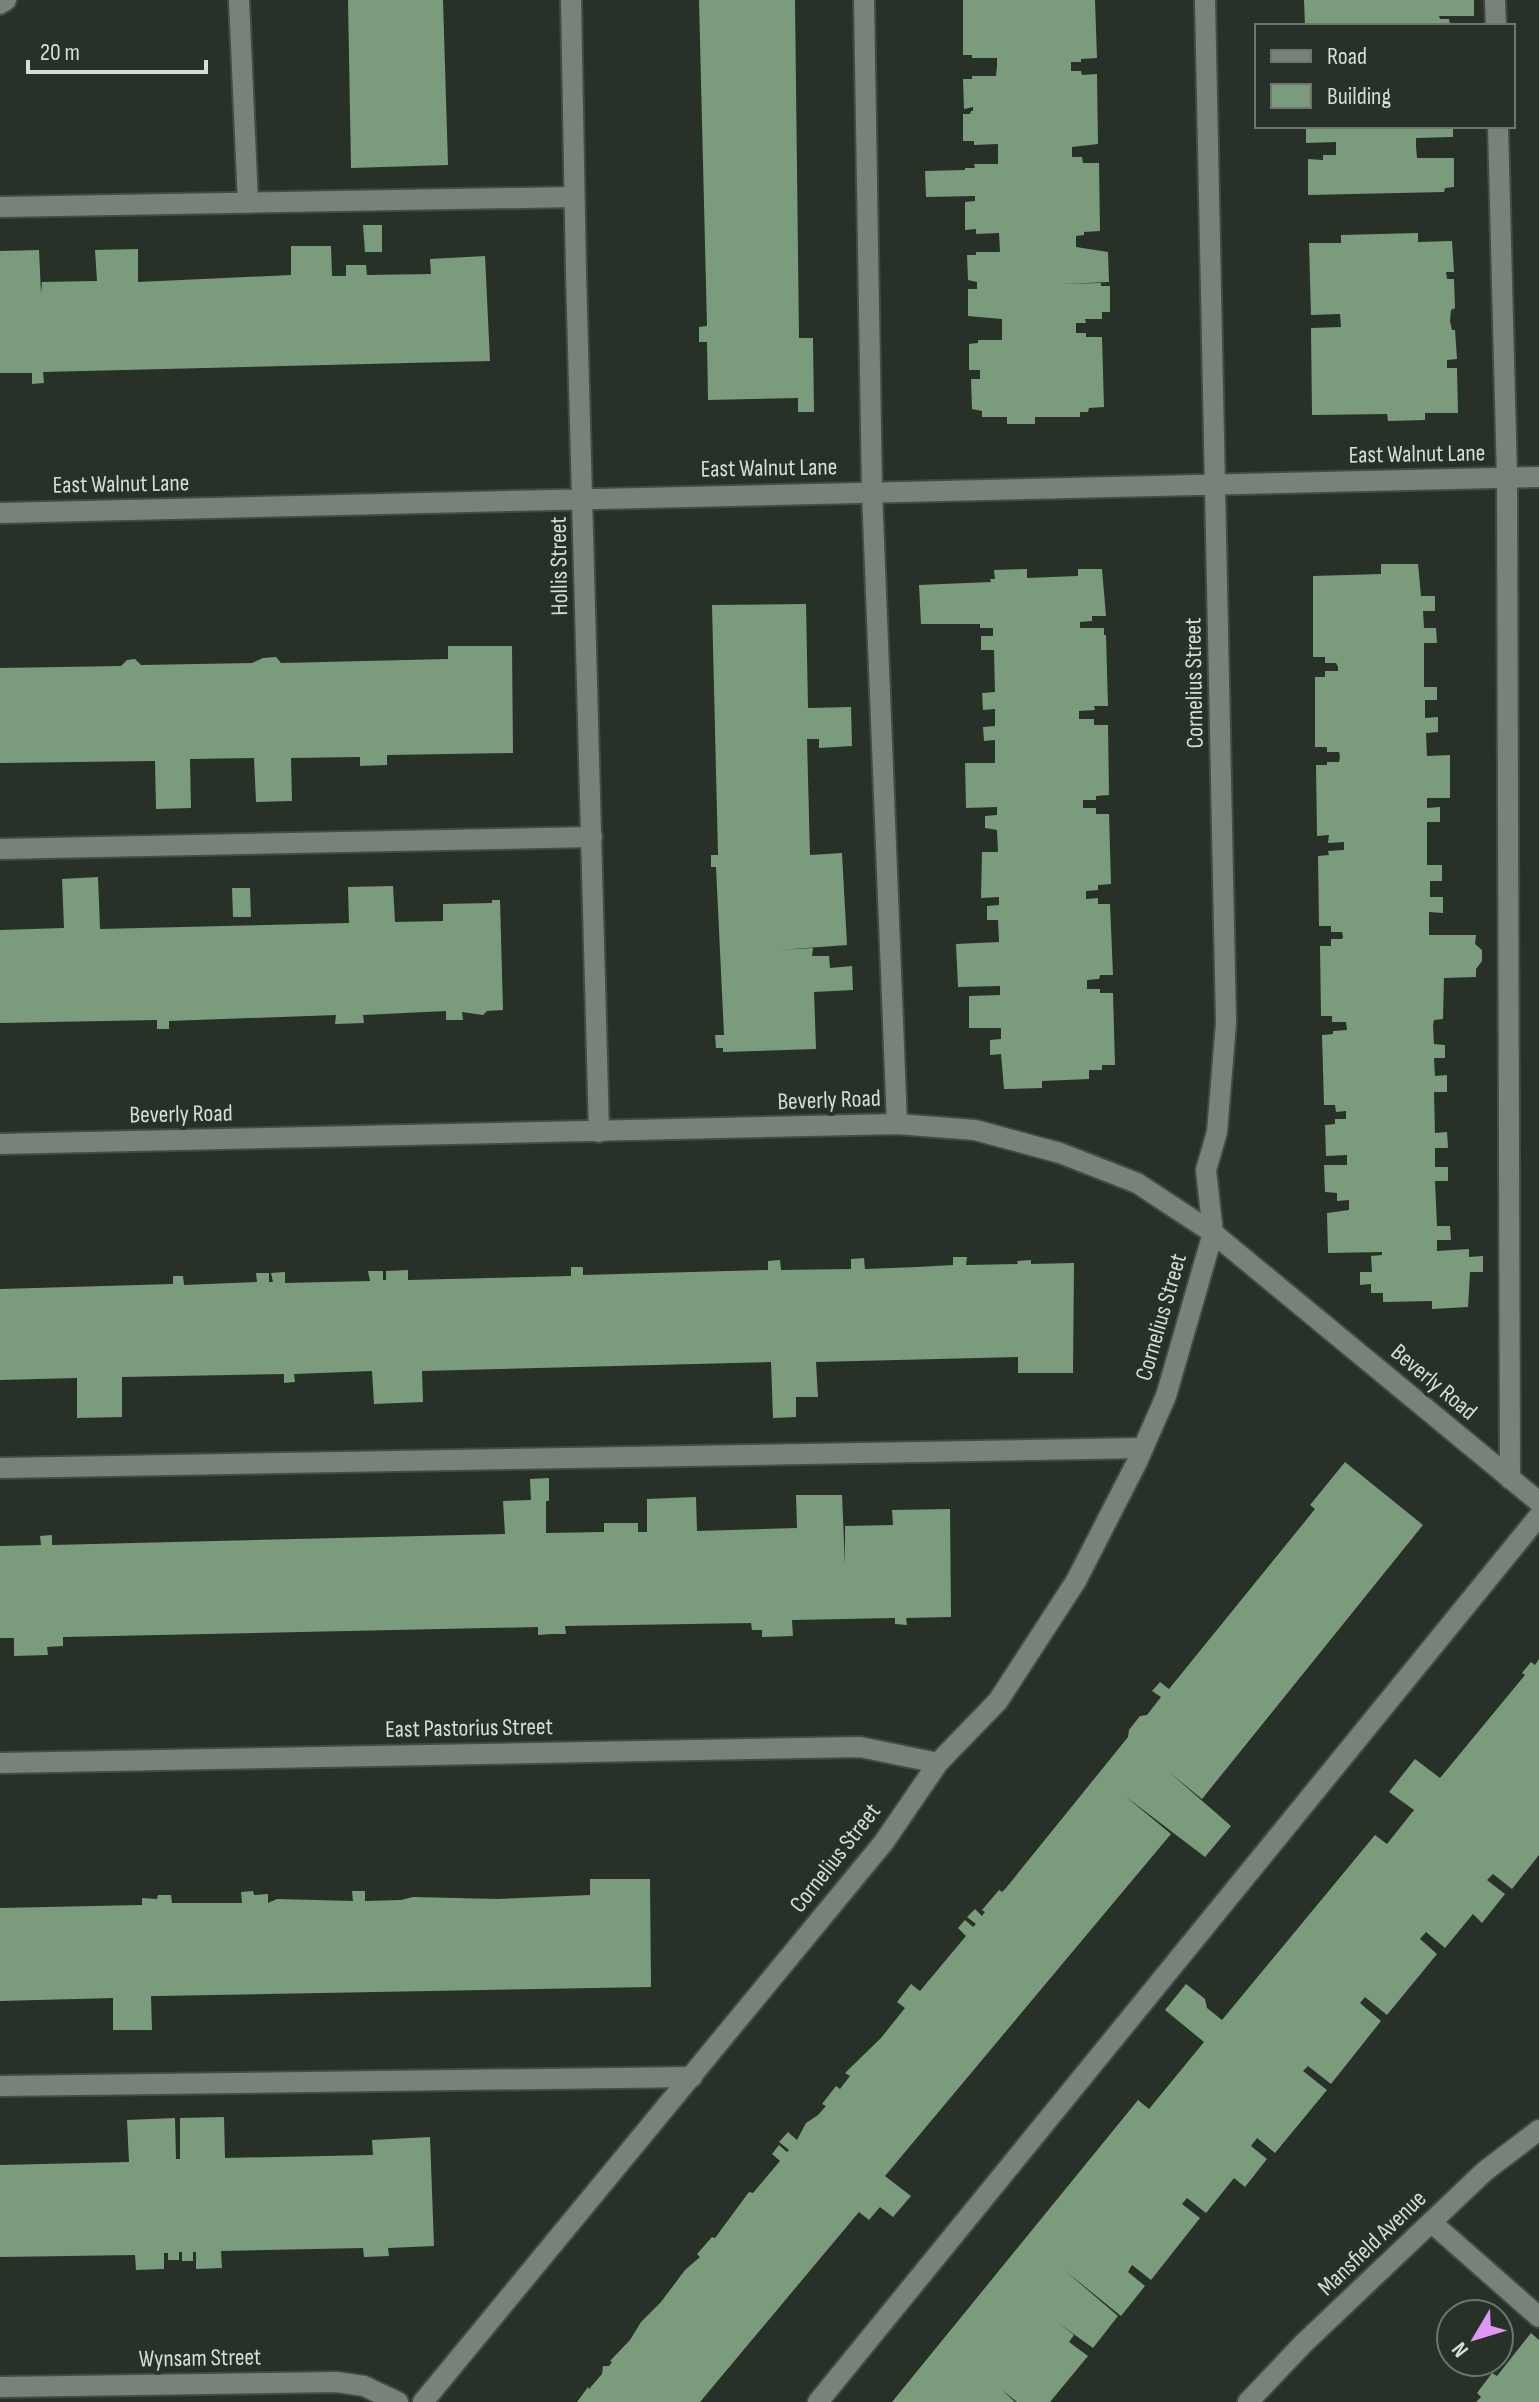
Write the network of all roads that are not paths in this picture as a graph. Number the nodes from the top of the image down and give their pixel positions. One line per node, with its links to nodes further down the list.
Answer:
1 (6, 0): 7 (street)
2 (239, 0): 11 (street)
3 (571, 0): 10 (street, Hollis Street)
4 (864, 0): 16 (street)
5 (1205, 0): 15 (street, Cornelius Street)
6 (1495, 0): 8 (street)
7 (0, 4)
8 (1496, 24)
9 (1498, 128): 14 (street)
10 (574, 197): 11 (street); 17 (street, Hollis Street)
11 (248, 203): 12 (street)
12 (0, 207)
13 (1539, 477): 14 (street, East Walnut Lane)
14 (1507, 478): 15 (street, East Walnut Lane); 27 (street)
15 (1216, 484): 16 (street, East Walnut Lane); 24 (street, Cornelius Street)
16 (872, 492): 17 (street, East Walnut Lane); 21 (street)
17 (583, 499): 18 (street, East Walnut Lane); 19 (street, Hollis Street)
18 (0, 513)
19 (592, 837): 20 (street); 22 (street, Hollis Street)
20 (0, 849)
21 (897, 1124): 22 (street, Beverly Road); 24 (street, Beverly Road)
22 (599, 1132): 23 (street, Beverly Road)
23 (0, 1144)
24 (1213, 1233): 25 (street, Cornelius Street); 27 (street, Beverly Road)
25 (1143, 1448): 26 (street); 31 (street, Cornelius Street)
26 (0, 1468)
27 (1510, 1479): 28 (street, Beverly Road)
28 (1539, 1502)
29 (1539, 1516): 41 (street)
30 (0, 1763): 31 (street, East Pastorius Street)
31 (938, 1763): 32 (street, Cornelius Street)
32 (692, 2077): 33 (street); 40 (street, Cornelius Street)
33 (0, 2086)
34 (1539, 2130): 35 (street, Mansfield Avenue)
35 (1431, 2222): 36 (street); 42 (street, Mansfield Avenue)
36 (1539, 2317)
37 (0, 2387): 38 (street, Wynsam Street)
38 (22, 2394): 39 (street, Wynsam Street)
39 (398, 2402)
40 (423, 2402)
41 (818, 2402)
42 (1248, 2402)

